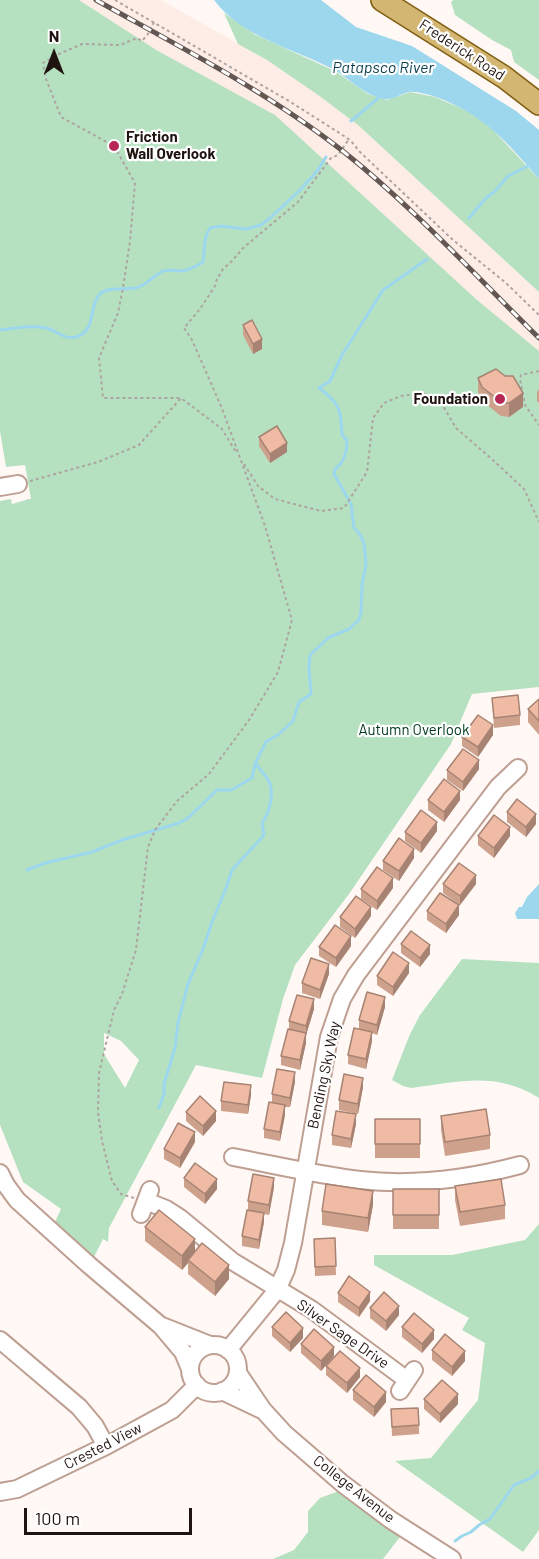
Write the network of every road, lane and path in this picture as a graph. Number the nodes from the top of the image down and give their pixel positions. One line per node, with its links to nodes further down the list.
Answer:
1 (115, 0): 3 (path)
2 (382, 0): 4 (main road, Frederick Road)
3 (154, 22): 5 (path); 8 (path)
4 (539, 104)
5 (349, 139): 6 (path); 10 (path)
6 (539, 315)
7 (539, 371): 9 (path)
8 (181, 398): 10 (path); 11 (path)
9 (539, 424)
10 (240, 458): 13 (path); 19 (path)
11 (18, 484): 12 (street)
12 (0, 487)
13 (539, 522)
14 (518, 768): 17 (street, Bending Sky Way)
15 (234, 1157): 17 (street)
16 (520, 1165): 17 (street)
17 (305, 1171): 20 (street, Bending Sky Way)
18 (0, 1173): 21 (street)
19 (145, 1202): 20 (street, Silver Sage Drive)
20 (277, 1290): 24 (street, Bending Sky Way); 27 (street, Silver Sage Drive)
21 (161, 1326): 23 (street); 25 (street)
22 (0, 1340): 31 (street)
23 (210, 1345): 24 (street); 25 (street)
24 (228, 1350): 26 (street, College Avenue)
25 (190, 1370): 28 (street)
26 (238, 1373): 29 (street); 30 (street, College Avenue)
27 (407, 1380)
28 (197, 1385): 29 (street, College Avenue); 31 (street, Crested View)
29 (222, 1392): 30 (street, College Avenue)
30 (263, 1410): 33 (street, College Avenue)
31 (105, 1446): 32 (street, Crested View)
32 (0, 1492)
33 (452, 1559)

